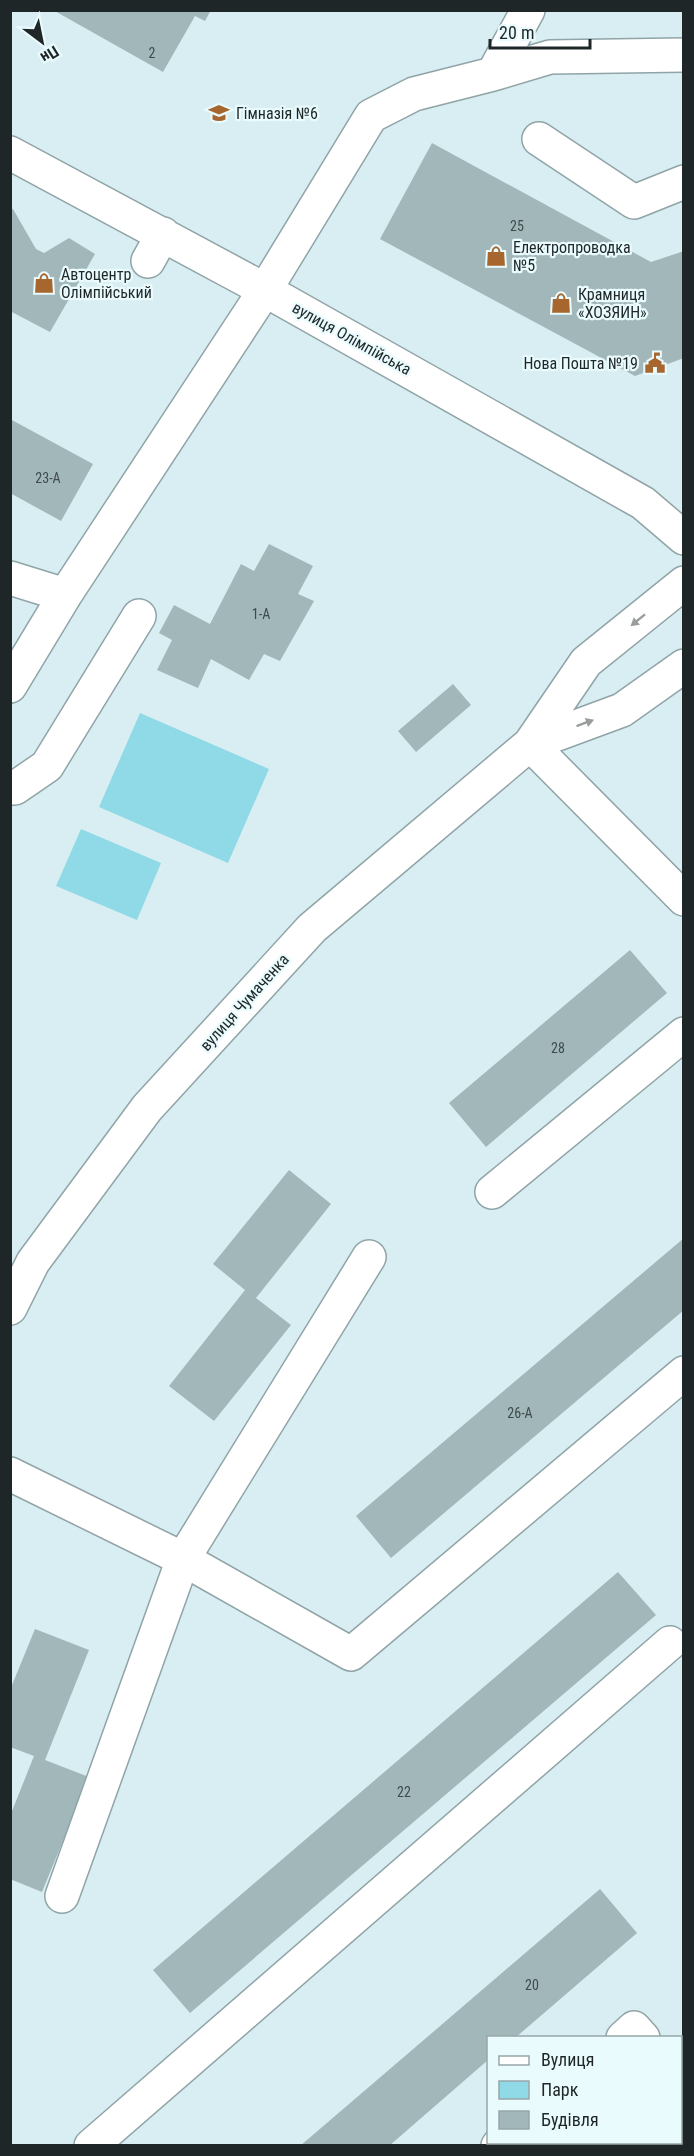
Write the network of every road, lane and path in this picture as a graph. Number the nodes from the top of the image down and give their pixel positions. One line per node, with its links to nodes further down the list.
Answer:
1 (528, 10): 3 (street)
2 (684, 55): 3 (street)
3 (493, 74): 7 (street)
4 (539, 138): 6 (street)
5 (10, 153): 7 (street, вулиця Олімпійська)
6 (684, 182)
7 (265, 290): 8 (street, вулиця Олімпійська); 11 (street)
8 (684, 538)
9 (10, 578): 11 (street)
10 (684, 583): 15 (street, вулиця Чумаченка, one-way to 15)
11 (65, 595): 14 (street)
12 (139, 616): 16 (street)
13 (684, 666): 15 (street, вулиця Чумаченка, one-way to 13)
14 (10, 686)
15 (530, 744): 17 (street); 21 (street, вулиця Чумаченка)
16 (10, 787)
17 (684, 900)
18 (684, 1034): 19 (street)
19 (492, 1192)
20 (369, 1257): 24 (street)
21 (10, 1308)
22 (684, 1373): 24 (street)
23 (10, 1474): 24 (street)
24 (183, 1559): 26 (street)
25 (670, 1643): 29 (street)
26 (63, 1896)
27 (623, 2036): 28 (street)
28 (642, 2036)
29 (91, 2145)

